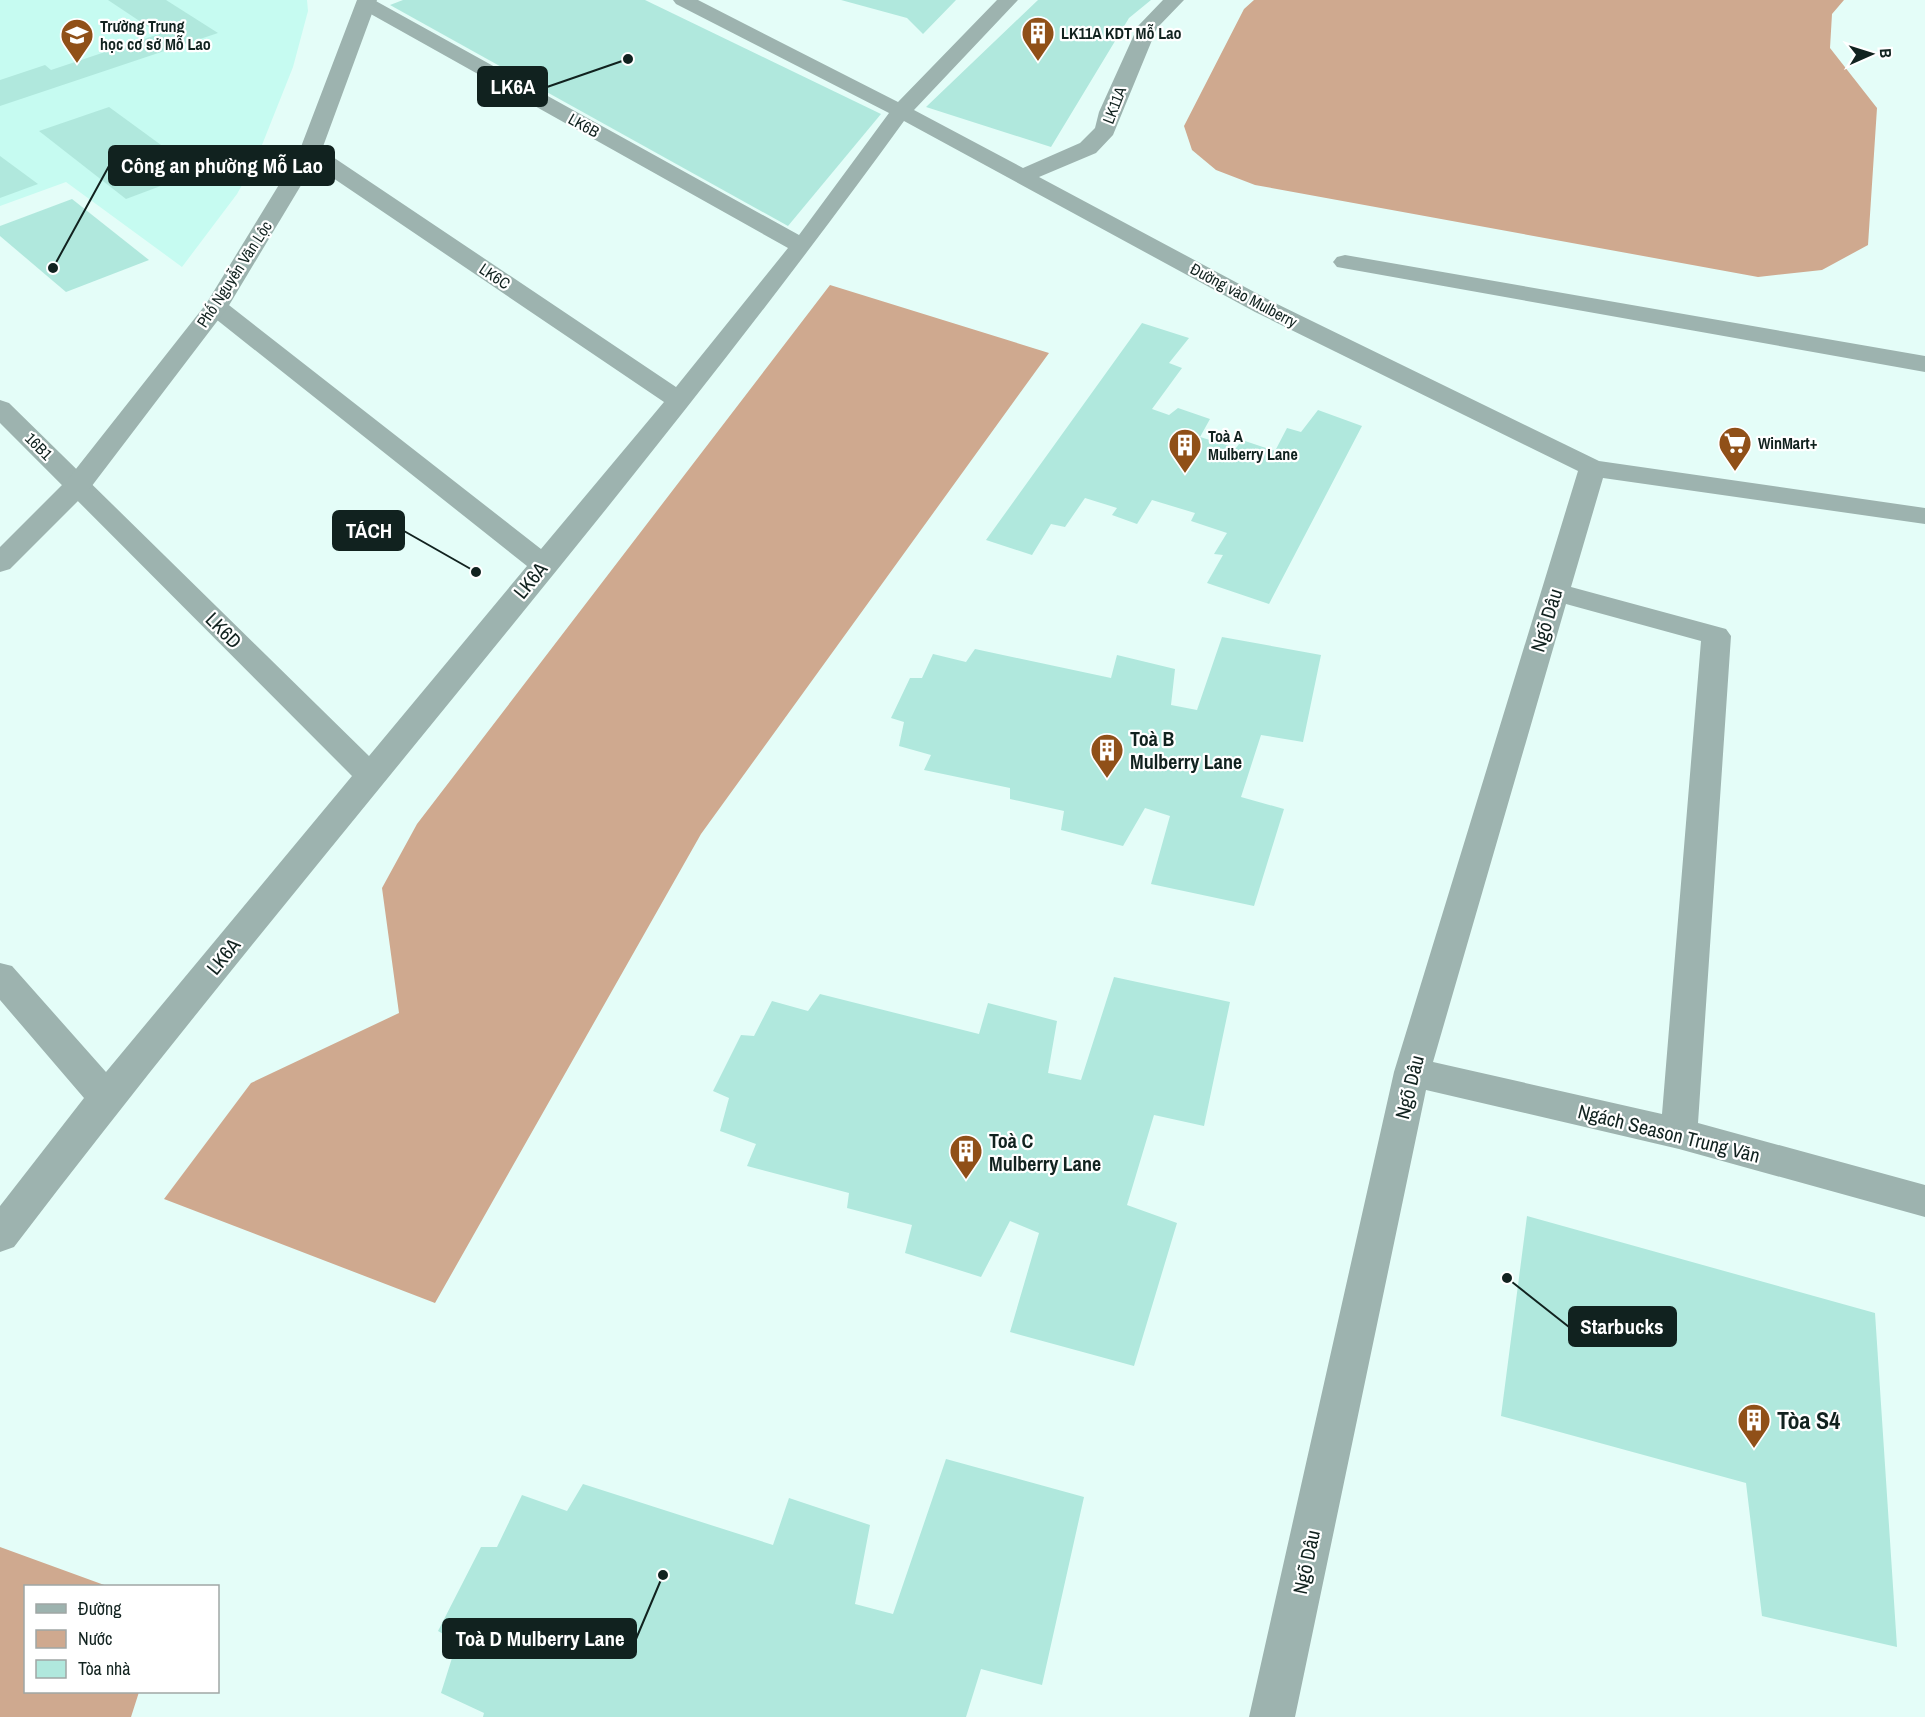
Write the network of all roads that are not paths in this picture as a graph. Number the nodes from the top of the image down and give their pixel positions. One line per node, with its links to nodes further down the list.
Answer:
1 (682, 0): 5 (street)
2 (1008, 0): 5 (street, LK6A)
3 (1174, 0): 7 (street, LK11A)
4 (369, 1): 6 (street, Phố Nguyễn Văn Lộc); 8 (street, LK6B)
5 (901, 111): 7 (street, Đường vào Mulberry); 8 (street, LK6A)
6 (310, 152): 10 (street, Phố Nguyễn Văn Lộc); 12 (street, LK6C)
7 (1022, 176): 14 (street, Đường vào Mulberry)
8 (802, 246): 12 (street, LK6A)
9 (1345, 262): 11 (street)
10 (216, 307): 15 (street, Phố Nguyễn Văn Lộc); 18 (street)
11 (1925, 364)
12 (679, 400): 18 (street, LK6A)
13 (0, 408): 15 (street, 16B1)
14 (1592, 468): 16 (street, Đường vào Mulberry); 19 (street, Ngõ Dâu)
15 (78, 485): 17 (street, Phố Nguyễn Văn Lộc); 20 (street, LK6D)
16 (1925, 516)
17 (0, 563)
18 (543, 565): 20 (street, LK6A)
19 (1554, 592): 22 (street, Ngõ Dâu); 24 (street)
20 (370, 776): 23 (street, LK6A)
21 (0, 976): 23 (street)
22 (1412, 1072): 24 (street, Ngách Season Trung Văn); 27 (street, Ngõ Dâu)
23 (106, 1098): 26 (street, LK6A)
24 (1679, 1133): 25 (street, Ngách Season Trung Văn)
25 (1925, 1201)
26 (0, 1235)
27 (1272, 1717)

